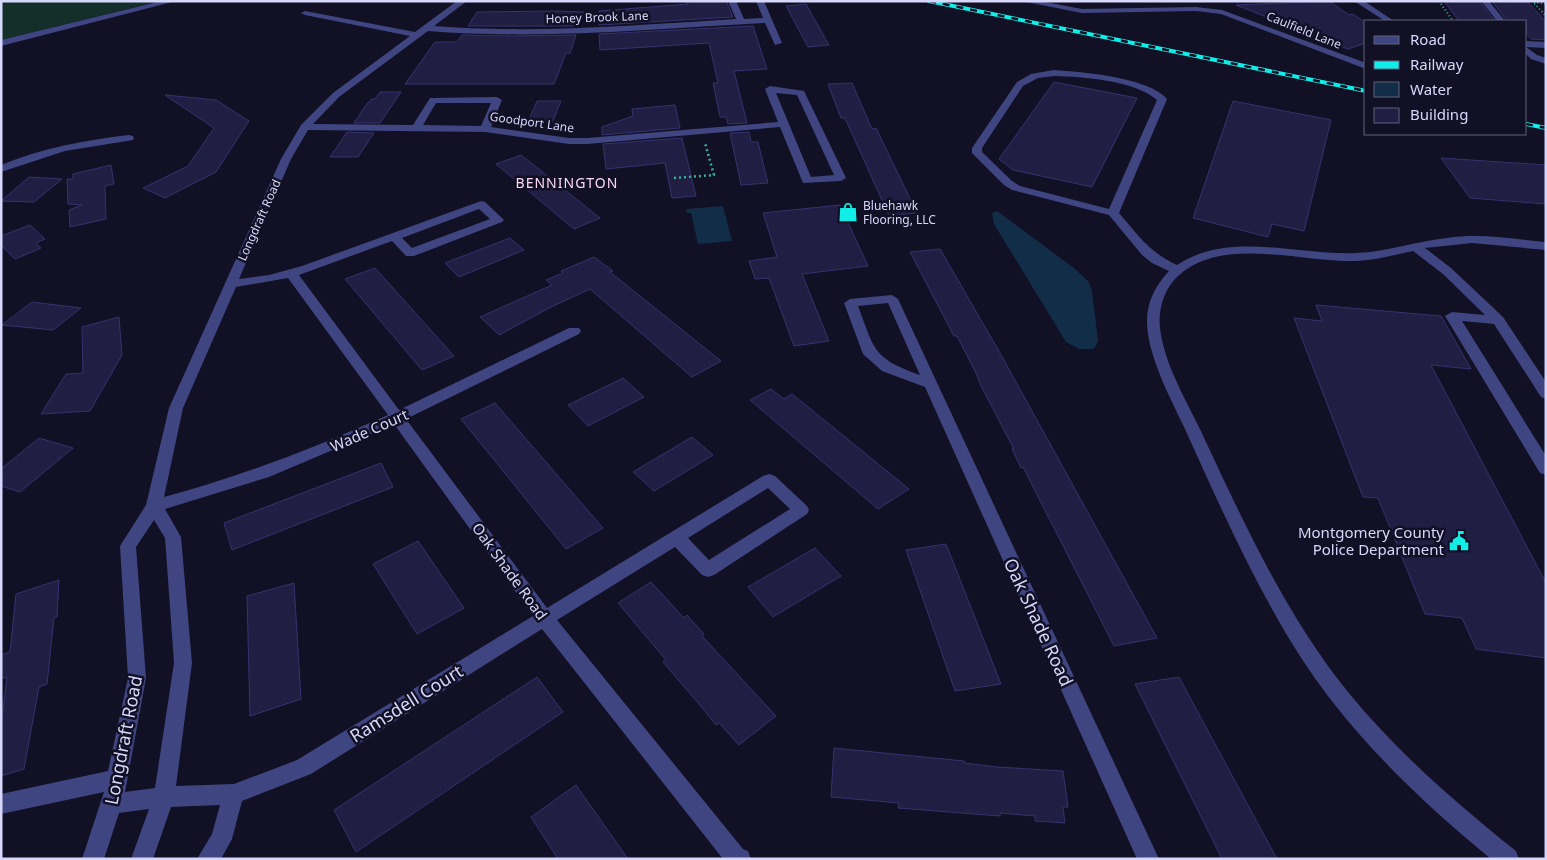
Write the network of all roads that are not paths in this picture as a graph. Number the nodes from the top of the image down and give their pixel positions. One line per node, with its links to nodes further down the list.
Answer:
1 (172, 1): 15 (street)
2 (463, 1): 13 (street, Longdraft Road)
3 (732, 1): 12 (street)
4 (760, 1): 9 (street)
5 (1025, 1): 20 (street, Caulfield Lane)
6 (1358, 1): 10 (street)
7 (1485, 1): 11 (street)
8 (305, 13): 13 (street, Honey Brook Lane)
9 (768, 20): 12 (street, Honey Brook Lane); 14 (street)
10 (1388, 20)
11 (1500, 20)
12 (741, 22): 13 (street, Honey Brook Lane)
13 (421, 32): 22 (street, Longdraft Road)
14 (778, 43)
15 (1, 44)
16 (1527, 44): 17 (street)
17 (1546, 45)
18 (1527, 51): 19 (street)
19 (1546, 61)
20 (1364, 65)
21 (785, 124): 21 (street); 24 (street, Goodport Lane)
22 (305, 127): 23 (street, Goodport Lane); 33 (street, Longdraft Road)
23 (416, 128): 24 (street, Goodport Lane); 24 (street)
24 (485, 129)
25 (130, 138): 26 (street)
26 (1, 169)
27 (1112, 213): 27 (street); 31 (street)
28 (394, 236): 28 (street); 32 (street)
29 (1546, 246): 30 (street)
30 (1415, 247): 31 (street); 34 (street)
31 (1177, 270): 53 (street)
32 (292, 274): 33 (street); 38 (street, Oak Shade Road)
33 (230, 284): 40 (street, Longdraft Road)
34 (1498, 320): 37 (street); 39 (street)
35 (574, 331): 38 (street, Wade Court)
36 (930, 384): 36 (street, Oak Shade Road); 52 (street, Oak Shade Road)
37 (1546, 394)
38 (398, 418): 40 (street, Wade Court); 42 (street, Oak Shade Road)
39 (1546, 469)
40 (154, 506): 43 (street, Longdraft Road); 45 (street)
41 (676, 537): 41 (street, Ramsdell Court); 42 (street, Ramsdell Court)
42 (544, 618): 44 (street, Ramsdell Court); 51 (street, Oak Shade Road)
43 (117, 779): 46 (street); 47 (street, Longdraft Road)
44 (234, 794): 45 (street, Ramsdell Court); 50 (street)
45 (164, 797): 47 (street, Ramsdell Court); 49 (street)
46 (1, 804)
47 (112, 804): 48 (street, Longdraft Road)
48 (94, 859)
49 (142, 859)
50 (208, 859)
51 (740, 859)
52 (1148, 859)
53 (1508, 859)

